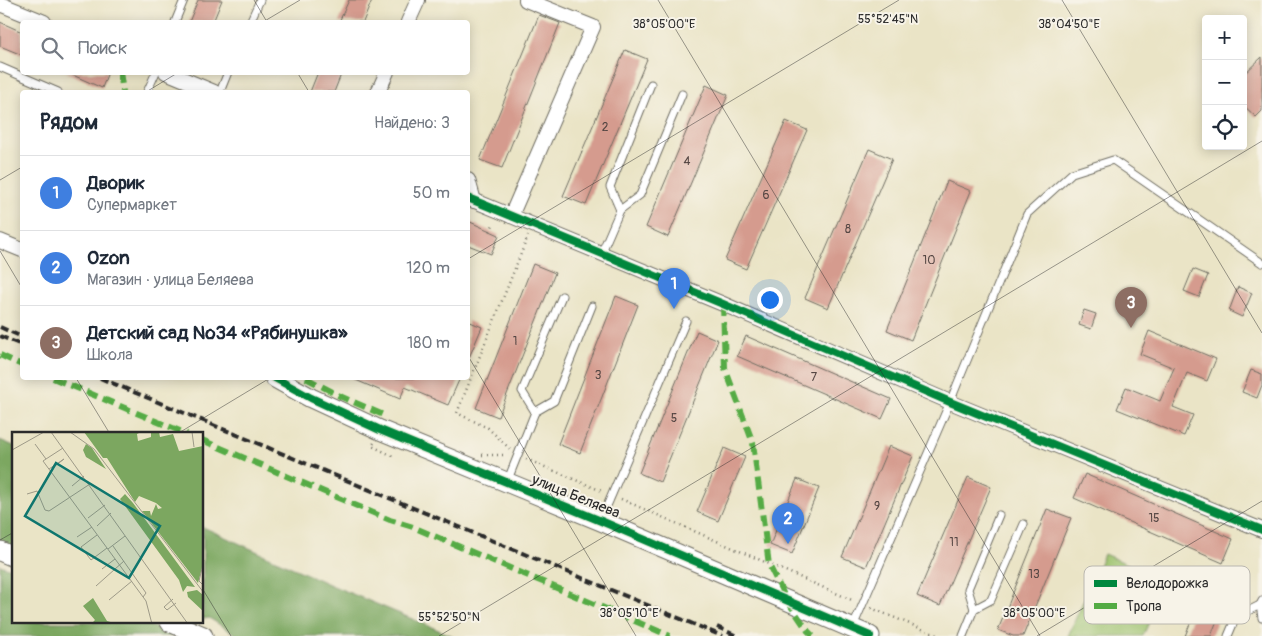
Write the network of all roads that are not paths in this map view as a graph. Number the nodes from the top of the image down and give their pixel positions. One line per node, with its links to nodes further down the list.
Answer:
1 (184, 0): 7 (lane)
2 (260, 0): 8 (lane)
3 (418, 0): 9 (street)
4 (526, 0): 24 (street)
5 (0, 4): 6 (street)
6 (39, 20)
7 (177, 20)
8 (251, 20)
9 (409, 20)
10 (0, 67): 16 (lane)
11 (155, 75): 17 (lane)
12 (173, 75): 18 (street)
13 (227, 75): 19 (lane)
14 (386, 75): 20 (street)
15 (651, 84): 23 (lane)
16 (53, 90)
17 (148, 90)
18 (209, 90)
19 (221, 90)
20 (379, 90)
21 (682, 94): 23 (lane)
22 (471, 200): 24 (street)
23 (620, 210): 27 (lane)
24 (510, 216): 27 (street)
25 (0, 241): 26 (street)
26 (20, 249)
27 (601, 254): 33 (street)
28 (1262, 263): 33 (lane)
29 (562, 296): 34 (lane)
30 (592, 306): 34 (lane)
31 (686, 320): 37 (lane)
32 (279, 380): 35 (street, улица Беляева)
33 (950, 402): 39 (street); 48 (lane)
34 (535, 412): 35 (lane)
35 (507, 483): 37 (street, улица Беляева)
36 (999, 514): 44 (lane)
37 (601, 521): 48 (street, улица Беляева)
38 (1024, 524): 44 (lane)
39 (1262, 530)
40 (0, 551): 41 (street)
41 (12, 556)
42 (1261, 603): 43 (lane); 45 (lane)
43 (1250, 609)
44 (974, 610): 50 (lane)
45 (1262, 618)
46 (175, 624): 49 (street)
47 (1233, 624): 51 (lane)
48 (861, 632)
49 (203, 636)
50 (963, 636)
51 (1228, 636)

